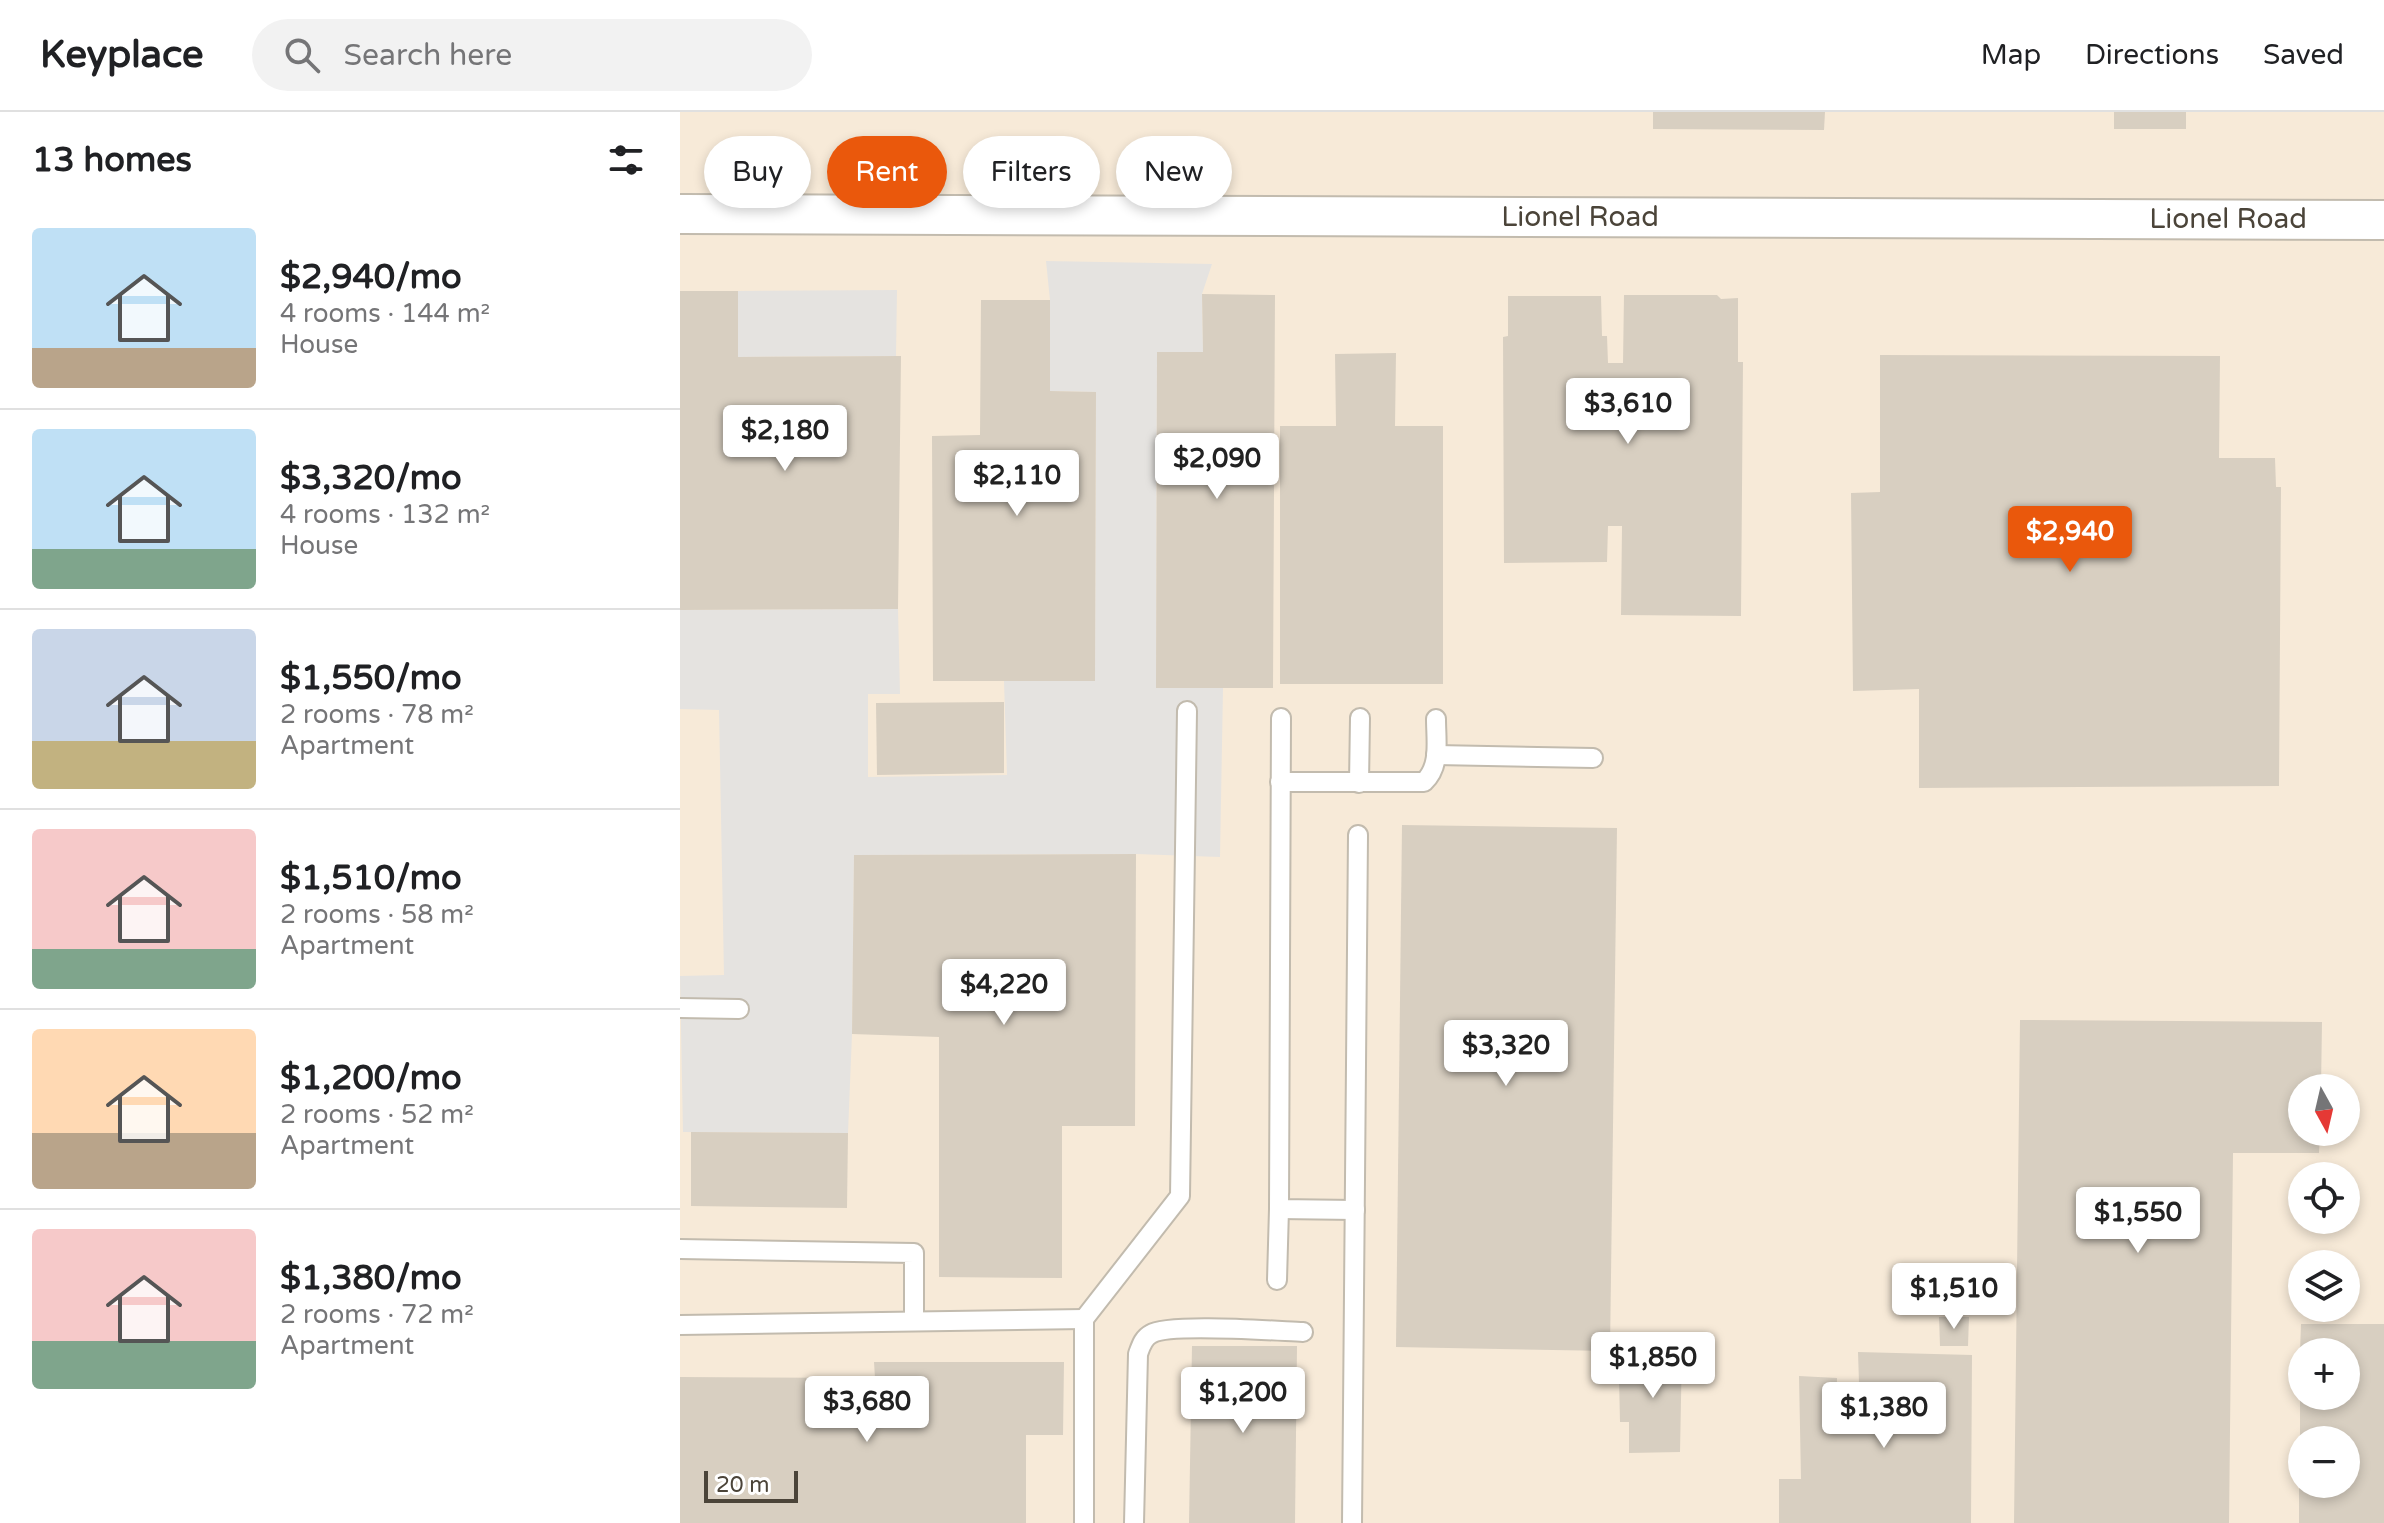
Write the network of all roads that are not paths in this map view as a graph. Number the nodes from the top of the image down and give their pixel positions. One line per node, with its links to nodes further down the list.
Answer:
1 (680, 214): 2 (street, Lionel Road)
2 (2384, 220)
3 (1187, 711): 18 (lane)
4 (1281, 718): 9 (lane)
5 (1360, 718): 10 (lane)
6 (1436, 719): 7 (lane)
7 (1436, 755): 8 (lane); 10 (lane)
8 (1593, 758)
9 (1280, 782): 10 (lane); 14 (lane)
10 (1359, 783)
11 (1358, 835): 15 (lane)
12 (680, 1008): 13 (lane)
13 (739, 1009)
14 (1279, 1209): 15 (lane); 17 (lane)
15 (1355, 1210): 24 (lane)
16 (680, 1249): 19 (lane)
17 (1277, 1280)
18 (1084, 1319): 19 (lane); 22 (lane)
19 (914, 1321): 20 (lane)
20 (680, 1325)
21 (1303, 1332): 23 (lane)
22 (1084, 1523)
23 (1134, 1523)
24 (1352, 1523)

